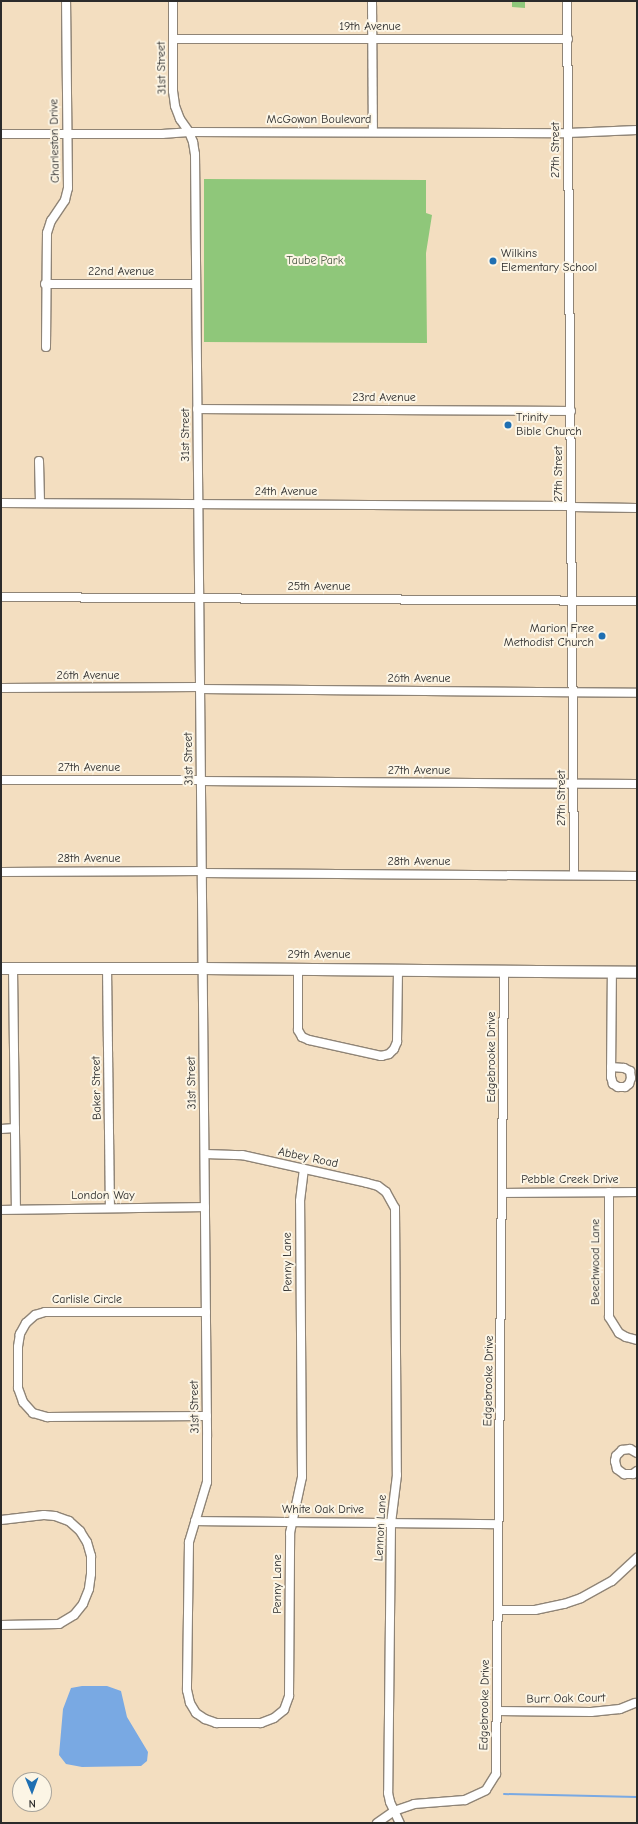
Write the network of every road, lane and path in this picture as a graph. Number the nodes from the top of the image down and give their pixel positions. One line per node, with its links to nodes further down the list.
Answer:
1 (66, 1): 13 (street, Charleston Drive)
2 (173, 1): 6 (street, 31st Street)
3 (372, 1): 5 (street)
4 (567, 1): 7 (street, 27th Street)
5 (372, 38): 6 (street, 19th Avenue); 7 (street, 19th Avenue); 10 (street)
6 (173, 39): 9 (street, 31st Street)
7 (568, 39): 11 (street, 27th Street)
8 (637, 130): 11 (street, McGowan Boulevard)
9 (189, 132): 10 (street, McGowan Boulevard); 13 (street, McGowan Boulevard); 15 (street, 31st Street)
10 (373, 132): 11 (street, McGowan Boulevard)
11 (568, 133): 18 (street, 27th Street)
12 (1, 134): 13 (street, McGowan Boulevard)
13 (66, 134): 14 (street, Charleston Drive)
14 (45, 284): 15 (street, 22nd Avenue); 16 (street, Charleston Drive)
15 (196, 284): 17 (street, 31st Street)
16 (46, 347)
17 (197, 409): 18 (street, 23rd Avenue); 22 (street, 31st Street)
18 (571, 411): 23 (street, 27th Street)
19 (39, 461): 21 (street)
20 (1, 503): 21 (street, 24th Avenue)
21 (40, 503): 22 (street, 24th Avenue)
22 (198, 503): 23 (street, 24th Avenue); 26 (street, 31st Street)
23 (572, 506): 24 (street, 24th Avenue); 27 (street, 27th Street)
24 (637, 508)
25 (1, 597): 26 (street, 25th Avenue)
26 (199, 598): 27 (street, 25th Avenue); 30 (street, 31st Street)
27 (573, 600): 28 (street, 25th Avenue); 31 (street, 27th Street)
28 (637, 601)
29 (1, 688): 30 (street, 26th Avenue)
30 (200, 688): 31 (street, 26th Avenue); 34 (street, 31st Street)
31 (573, 692): 32 (street, 26th Avenue); 35 (street, 27th Street)
32 (637, 693)
33 (1, 780): 34 (street, 27th Avenue)
34 (201, 780): 35 (street, 27th Avenue); 38 (street, 31st Street)
35 (574, 784): 36 (street, 27th Avenue); 39 (street, 27th Street)
36 (637, 784)
37 (1, 872): 38 (street, 28th Avenue)
38 (202, 872): 39 (street, 28th Avenue); 44 (street, 31st Street)
39 (574, 875): 40 (street, 28th Avenue)
40 (637, 876)
41 (1, 968): 42 (street, 29th Avenue)
42 (13, 968): 43 (street, 29th Avenue); 51 (street)
43 (108, 968): 44 (street, 29th Avenue); 60 (street, Baker Street)
44 (203, 968): 45 (street, 29th Avenue); 53 (street, 31st Street)
45 (298, 968): 46 (street, 29th Avenue); 46 (street)
46 (398, 969): 47 (street, 29th Avenue)
47 (504, 970): 48 (street, 29th Avenue); 57 (street, Edgebrooke Drive)
48 (612, 972): 49 (street, 29th Avenue); 50 (street)
49 (637, 972)
50 (611, 1067)
51 (15, 1128): 52 (street); 59 (street)
52 (1, 1129)
53 (205, 1154): 54 (street, Abbey Road); 58 (street, 31st Street)
54 (304, 1169): 61 (street, Abbey Road); 70 (street, Penny Lane)
55 (609, 1192): 56 (street, Pebble Creek Drive); 57 (street, Pebble Creek Drive); 64 (street, Beechwood Lane)
56 (637, 1192)
57 (502, 1193): 72 (street, Edgebrooke Drive)
58 (205, 1207): 60 (street, London Way); 63 (street, 31st Street)
59 (16, 1208): 60 (street, London Way); 62 (street, London Way)
60 (110, 1208)
61 (395, 1208): 71 (street, Lennon Lane)
62 (1, 1210)
63 (206, 1312): 65 (street, 31st Street); 65 (street, Carlisle Circle)
64 (637, 1340)
65 (207, 1416): 69 (street, 31st Street)
66 (637, 1453): 67 (street)
67 (637, 1471)
68 (1, 1520): 75 (street)
69 (195, 1521): 70 (street, White Oak Drive); 70 (street, Penny Lane)
70 (292, 1522): 71 (street, White Oak Drive)
71 (391, 1523): 72 (street, White Oak Drive); 78 (street, Lennon Lane)
72 (498, 1524): 74 (street, Edgebrooke Drive)
73 (637, 1558): 74 (street)
74 (498, 1610): 77 (street, Edgebrooke Drive)
75 (1, 1625)
76 (635, 1703): 77 (street, Burr Oak Court)
77 (497, 1712): 78 (street, Edgebrooke Drive)
78 (394, 1812): 79 (street); 80 (street, Lennon Lane)
79 (377, 1823)
80 (400, 1823)

